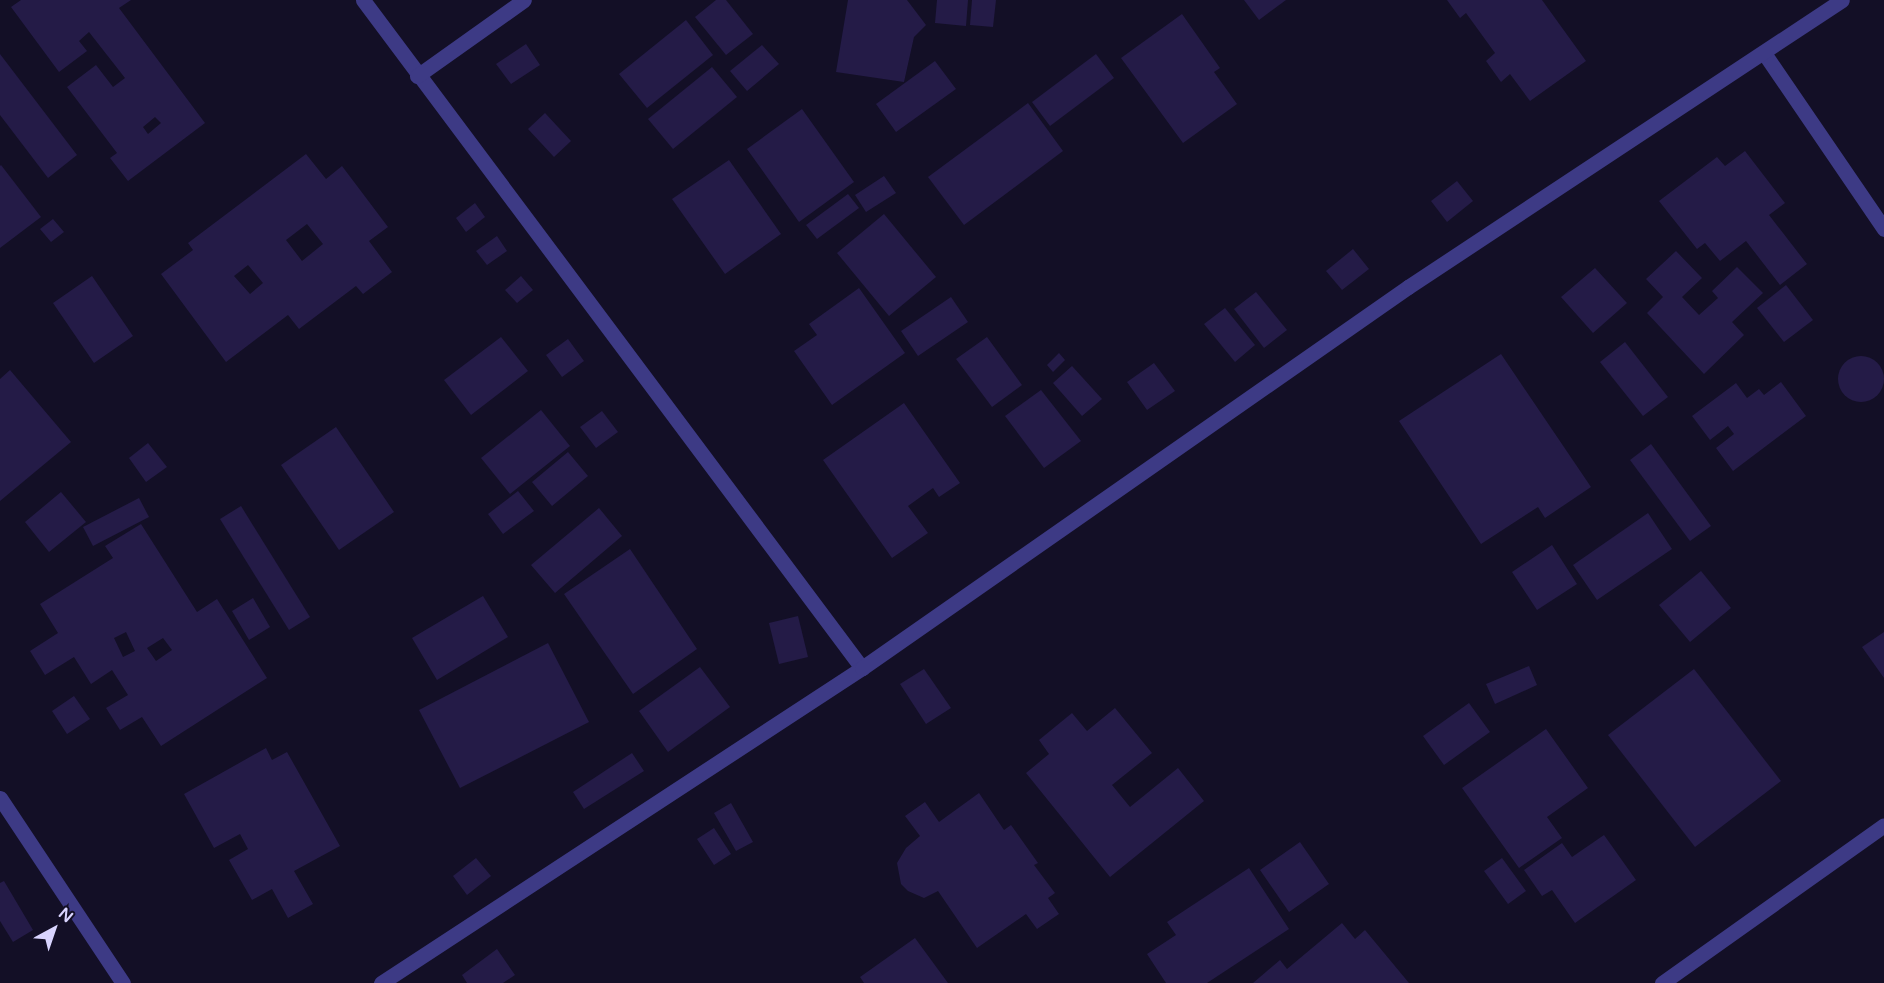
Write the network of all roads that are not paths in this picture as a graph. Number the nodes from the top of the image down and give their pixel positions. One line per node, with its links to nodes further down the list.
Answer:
1 (363, 0): 5 (street)
2 (524, 0): 5 (street)
3 (1842, 0): 4 (street)
4 (1764, 53): 6 (street); 7 (street)
5 (417, 76): 7 (street)
6 (1884, 229)
7 (862, 668): 11 (street)
8 (0, 799): 10 (street)
9 (1884, 825): 12 (street)
10 (123, 983)
11 (381, 983)
12 (1662, 983)

